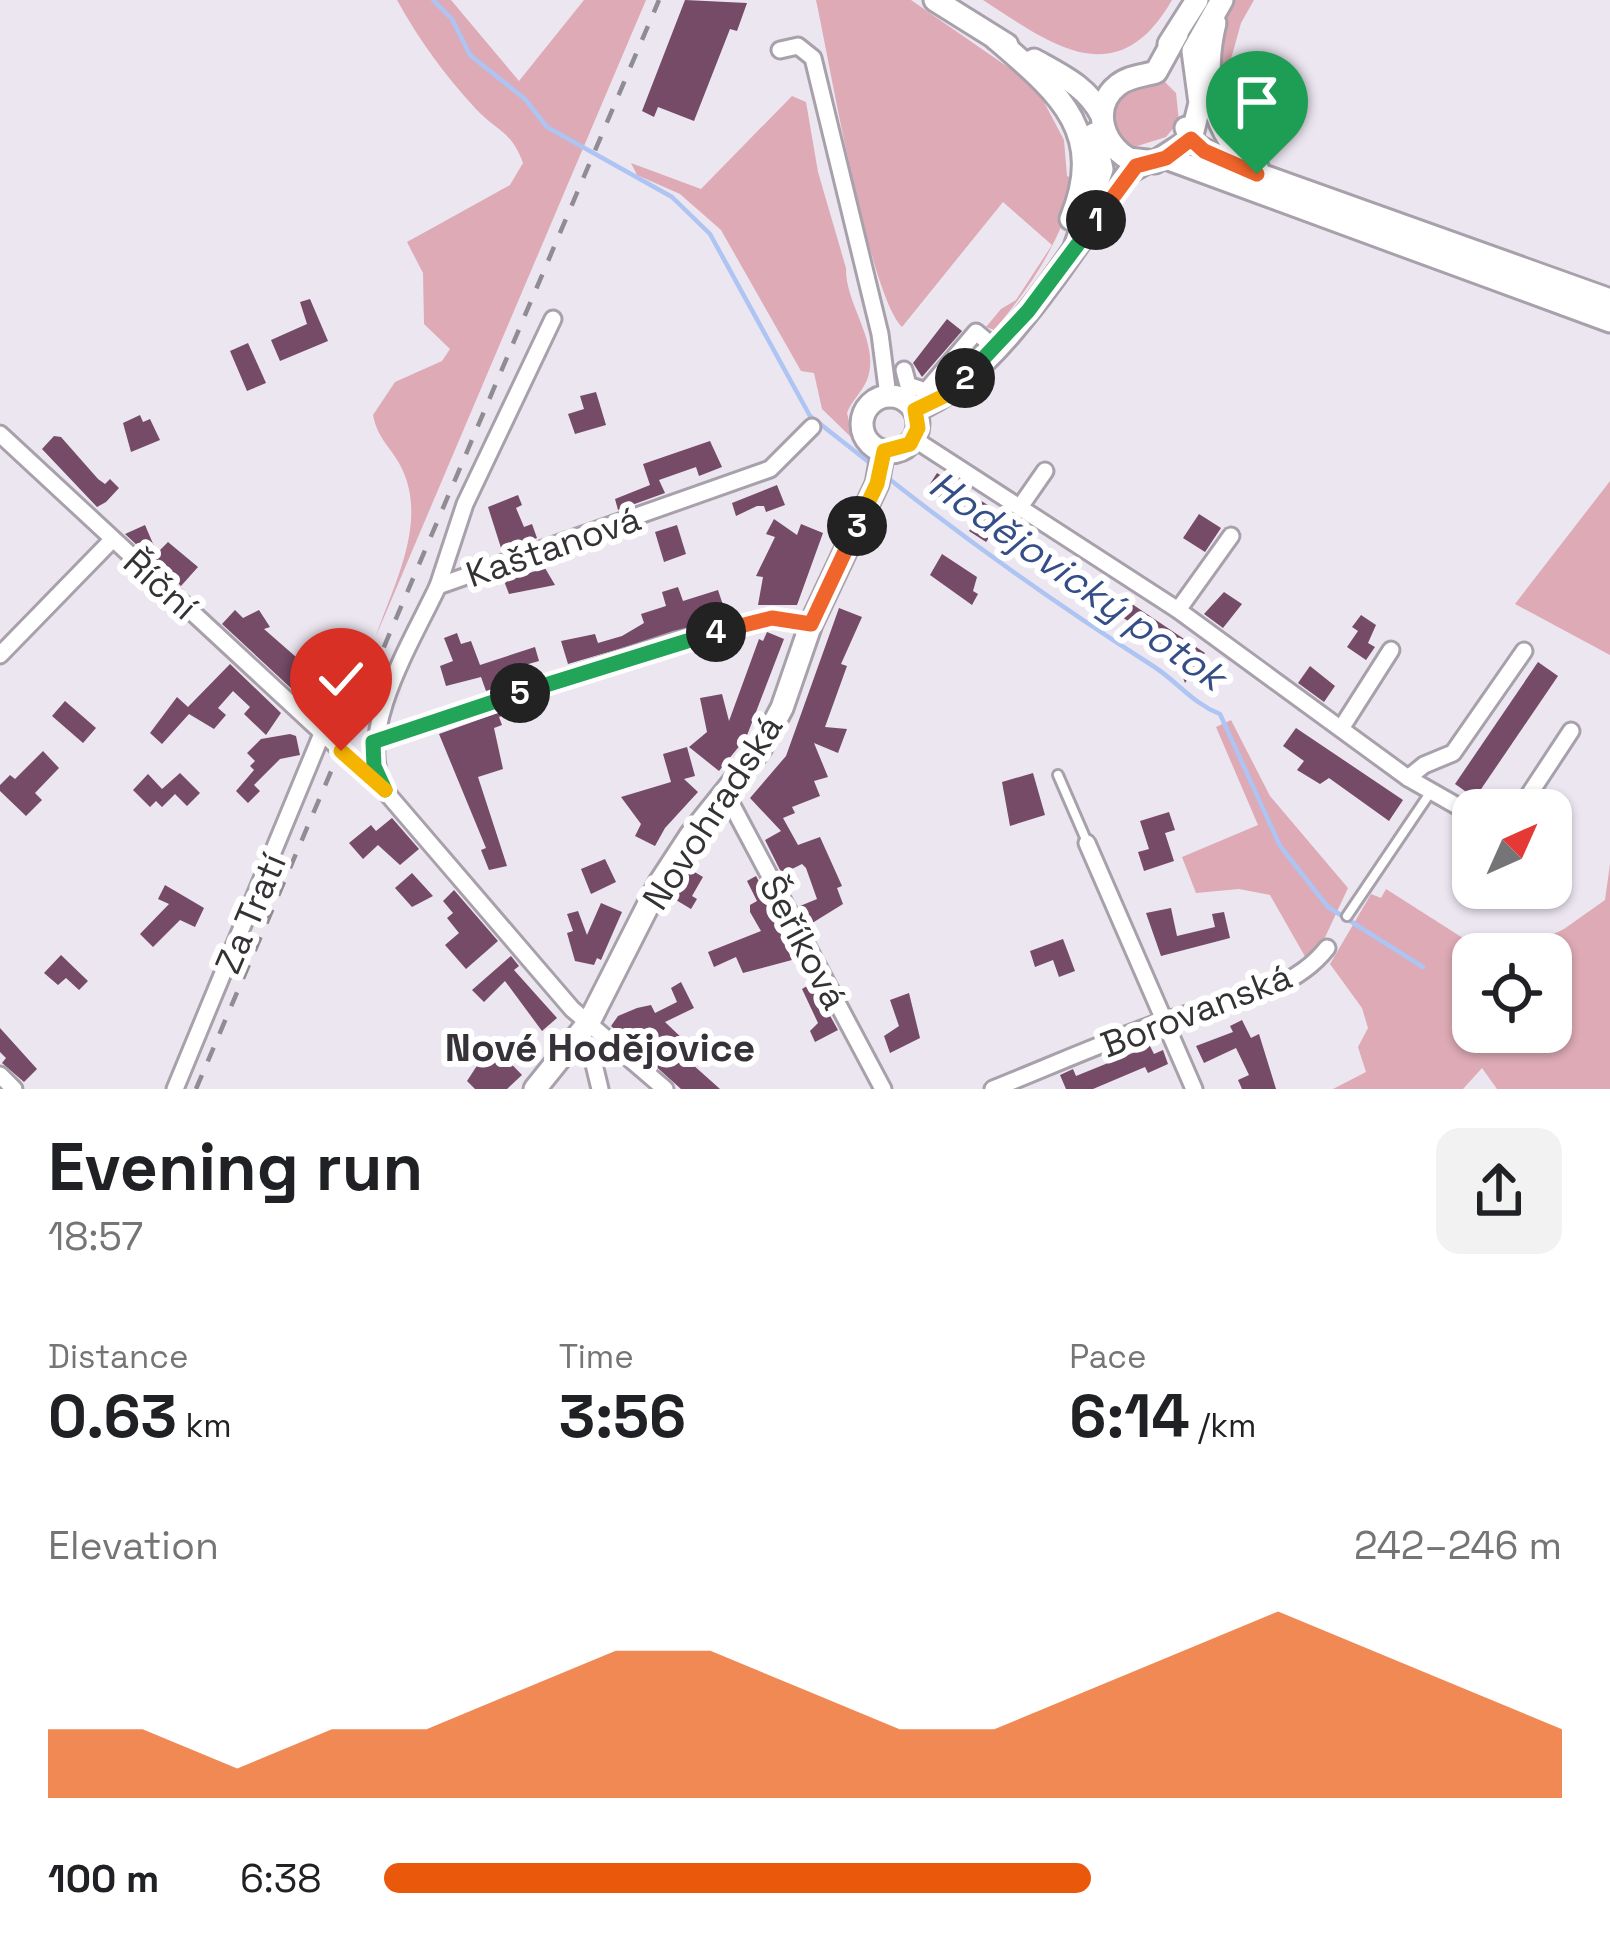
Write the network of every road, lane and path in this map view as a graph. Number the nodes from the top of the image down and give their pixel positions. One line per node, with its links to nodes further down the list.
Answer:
1 (935, 0): 3 (main road)
2 (1213, 2): 5 (main road); 9 (main road); 11 (main road)
3 (995, 38): 6 (main road); 14 (main road)
4 (780, 50): 19 (street)
5 (1154, 66): 7 (main road); 8 (main road); 9 (main road)
6 (1071, 80): 7 (main road); 8 (main road)
7 (1107, 80): 8 (main road)
8 (1098, 108): 10 (main road); 12 (main road)
9 (1188, 134): 10 (main road); 10 (main road); 11 (main road)
10 (1146, 160): 12 (main road); 16 (main road)
11 (1321, 195): 13 (main road)
12 (1075, 247): 14 (main road)
13 (1610, 300)
14 (1028, 311): 18 (main road)
15 (553, 319): 29 (street)
16 (1610, 322)
17 (904, 370): 18 (street)
18 (939, 391): 20 (main road)
19 (888, 396): 20 (main road); 24 (main road)
20 (915, 410): 23 (main road)
21 (812, 428): 29 (street, Kaštanová)
22 (0, 434): 28 (street, Říční)
23 (914, 439): 24 (main road); 26 (street)
24 (881, 467): 31 (main road, Novohradská)
25 (1045, 471): 26 (street)
26 (1020, 507): 30 (street)
27 (1231, 536): 30 (street)
28 (112, 540): 34 (street); 37 (street, Říční)
29 (439, 586): 38 (street, Kaštanová)
30 (1178, 610): 35 (street)
31 (811, 624): 38 (street); 44 (main road, Novohradská)
32 (1391, 650): 35 (street)
33 (1524, 651): 40 (street)
34 (0, 655)
35 (1342, 728): 40 (street)
36 (1571, 731): 42 (street)
37 (321, 736): 43 (street, Říční); 54 (street, Za Tratí)
38 (373, 742): 43 (street)
39 (1058, 775): 46 (lane)
40 (1408, 778): 41 (street)
41 (1433, 789): 45 (street); 47 (lane)
42 (1533, 789)
43 (385, 791): 50 (street, Říční)
44 (726, 794): 50 (main road, Novohradská); 58 (street, Šeříková)
45 (1452, 801)
46 (1087, 843): 49 (street)
47 (1347, 916)
48 (1328, 948): 49 (street, Borovanská)
49 (1163, 1021): 59 (street, Borovanská); 60 (street)
50 (589, 1022): 55 (main road, Novohradská); 57 (street, Říční)
51 (592, 1060): 56 (street)
52 (0, 1076): 53 (street)
53 (14, 1089)
54 (175, 1089)
55 (535, 1089)
56 (600, 1089)
57 (664, 1089)
58 (883, 1089)
59 (992, 1089)
60 (1194, 1089)

